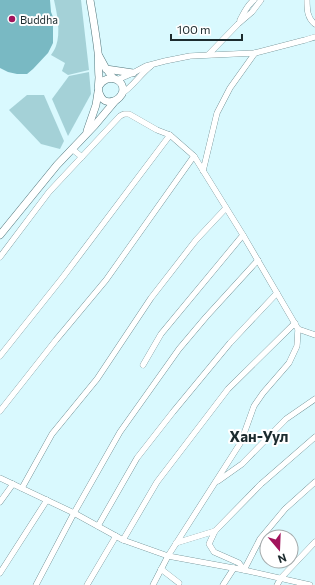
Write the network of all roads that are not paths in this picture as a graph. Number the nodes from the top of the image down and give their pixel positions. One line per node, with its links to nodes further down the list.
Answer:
1 (90, 0): 9 (main road)
2 (254, 0): 5 (street)
3 (261, 0): 5 (street)
4 (308, 1): 6 (street)
5 (238, 24): 10 (street)
6 (315, 24)
7 (315, 38): 8 (street)
8 (255, 53): 10 (street); 23 (street)
9 (98, 54): 12 (main road); 15 (main road)
10 (209, 54): 11 (street)
11 (157, 63): 13 (street); 16 (street)
12 (106, 69): 13 (main road); 14 (main road)
13 (133, 73): 14 (street)
14 (115, 79): 15 (main road); 16 (main road)
15 (99, 89): 17 (main road); 18 (main road)
16 (122, 94): 17 (main road)
17 (116, 100): 18 (main road)
18 (85, 135): 20 (main road)
19 (170, 135): 21 (street); 22 (street); 33 (street)
20 (72, 149): 22 (street); 25 (main road)
21 (194, 156): 23 (street); 36 (street)
22 (82, 157): 27 (street)
23 (203, 171): 24 (street)
24 (226, 208): 26 (street); 42 (street)
25 (0, 235)
26 (243, 235): 28 (street); 34 (street)
27 (0, 257)
28 (258, 260): 29 (street); 45 (street)
29 (277, 293): 30 (street); 46 (street)
30 (295, 323): 31 (street); 49 (street)
31 (298, 329): 32 (street); 41 (street)
32 (315, 335)
33 (0, 356)
34 (142, 365)
35 (315, 399): 41 (street)
36 (0, 411)
37 (315, 437): 47 (street)
38 (0, 478): 40 (street)
39 (315, 482): 55 (street)
40 (13, 484): 42 (street); 44 (street)
41 (215, 484): 51 (street)
42 (22, 488): 43 (street)
43 (46, 500): 45 (street); 56 (street)
44 (0, 502)
45 (74, 513): 46 (street); 59 (street)
46 (98, 526): 48 (street)
47 (215, 531): 51 (street); 55 (street)
48 (116, 536): 49 (street); 60 (street)
49 (122, 540): 52 (street)
50 (315, 542): 57 (street)
51 (176, 543): 52 (street)
52 (168, 556): 53 (street); 54 (street)
53 (234, 568): 55 (street); 62 (street)
54 (161, 569): 58 (street); 61 (street)
55 (244, 570): 57 (street)
56 (0, 573)
57 (279, 583): 63 (street)
58 (180, 584)
59 (36, 585)
60 (86, 585)
61 (153, 585)
62 (222, 585)
63 (310, 585)

